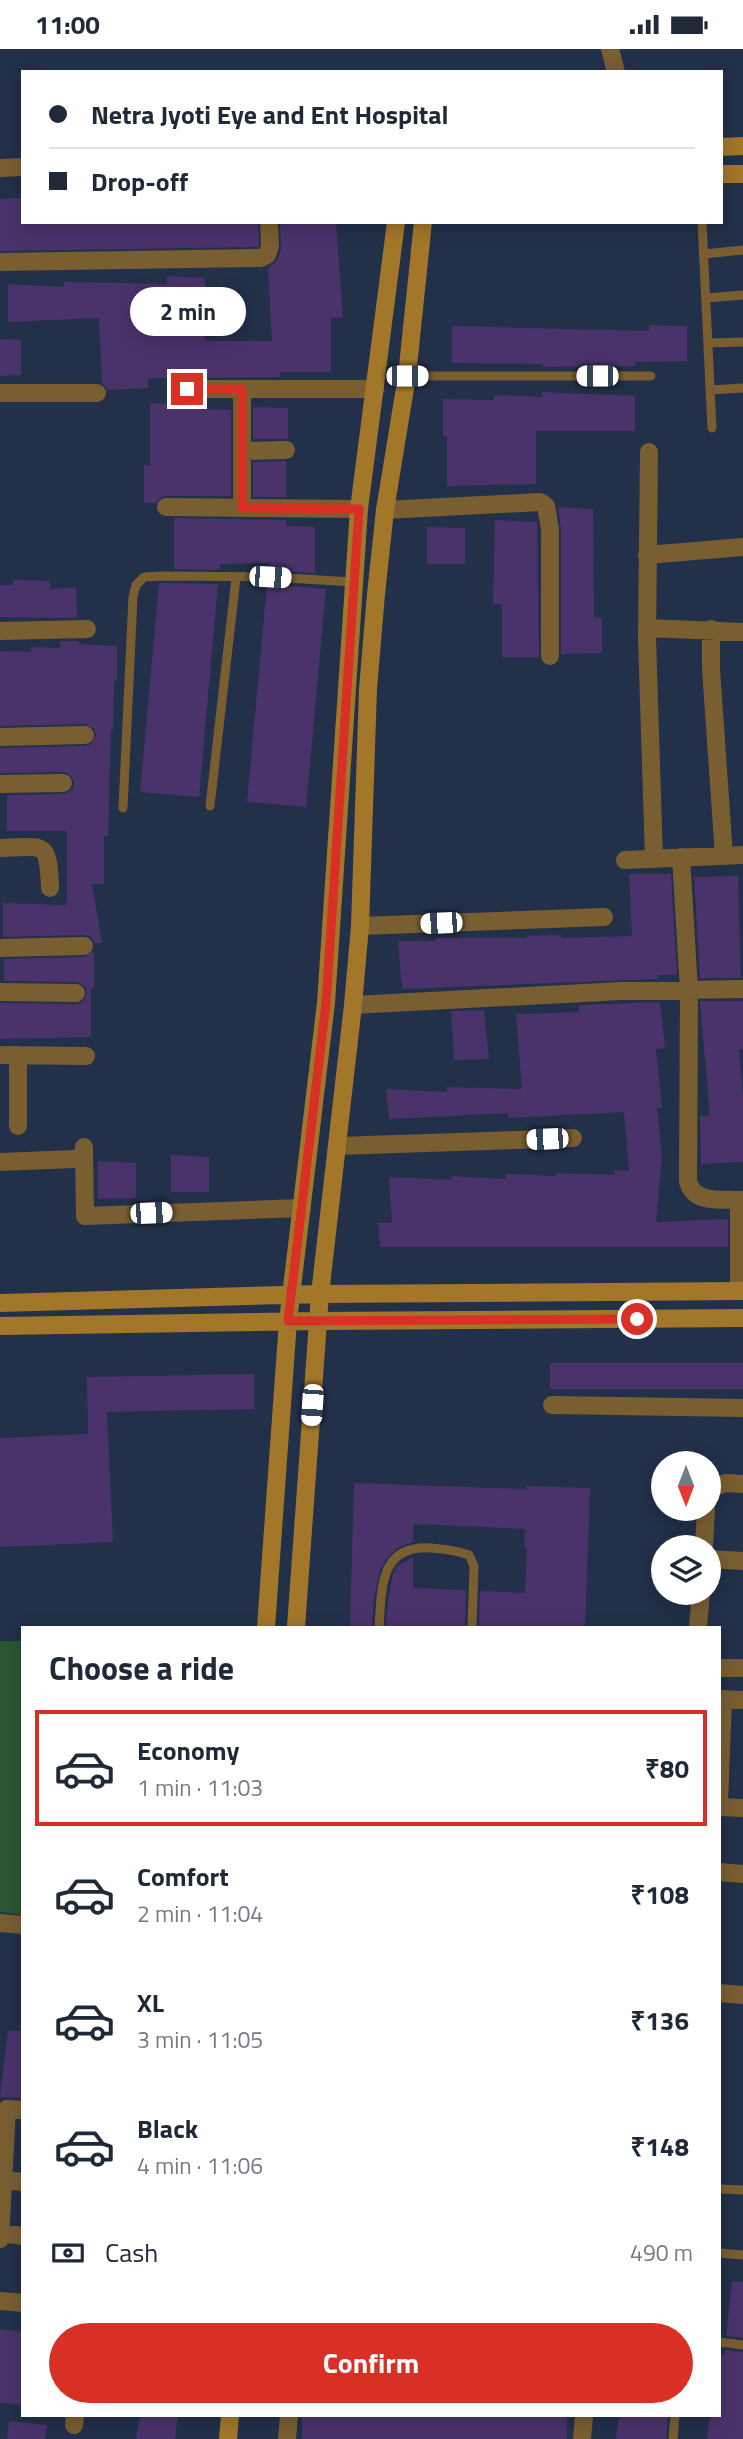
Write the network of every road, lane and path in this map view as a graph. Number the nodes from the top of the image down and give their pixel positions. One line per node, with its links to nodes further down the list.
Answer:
1 (610, 49): 2 (street)
2 (615, 70)
3 (723, 146): 4 (street)
4 (743, 146)
5 (21, 167): 6 (street)
6 (0, 168)
7 (723, 174): 8 (street)
8 (743, 174)
9 (269, 224): 15 (street)
10 (396, 224): 24 (street)
11 (423, 224): 20 (street)
12 (702, 224): 14 (lane)
13 (743, 250): 14 (lane)
14 (704, 254): 17 (lane)
15 (0, 262)
16 (743, 295): 17 (lane)
17 (706, 298): 19 (lane)
18 (743, 342): 19 (lane)
19 (708, 343): 26 (lane)
20 (407, 376): 21 (lane); 36 (street)
21 (651, 376)
22 (187, 389): 23 (street)
23 (242, 389): 24 (street); 31 (street)
24 (376, 389): 35 (street)
25 (743, 389): 26 (lane)
26 (710, 390): 29 (lane)
27 (0, 393): 28 (street)
28 (97, 393)
29 (712, 428)
30 (286, 450): 31 (street)
31 (242, 451): 34 (street)
32 (649, 451): 38 (street)
33 (166, 507): 34 (street)
34 (242, 508): 35 (street)
35 (359, 509): 40 (street)
36 (385, 510): 46 (street); 61 (street)
37 (743, 547): 38 (street)
38 (647, 555): 41 (street)
39 (236, 578): 40 (lane); 51 (lane); 52 (lane)
40 (353, 582): 76 (street)
41 (647, 628): 43 (street); 57 (street)
42 (87, 629): 44 (street)
43 (710, 629): 45 (street); 55 (street)
44 (0, 631)
45 (743, 632)
46 (550, 656)
47 (85, 736): 48 (street)
48 (0, 737)
49 (63, 783): 50 (street)
50 (0, 785)
51 (210, 806)
52 (122, 808)
53 (0, 848): 59 (street)
54 (743, 855): 55 (street)
55 (724, 856): 56 (street)
56 (681, 857): 57 (street); 65 (street)
57 (654, 859): 58 (street)
58 (625, 860)
59 (50, 888)
60 (604, 917): 61 (street)
61 (360, 926): 68 (street)
62 (84, 946): 63 (street)
63 (0, 948)
64 (743, 989): 65 (street)
65 (689, 990): 68 (street); 75 (street)
66 (0, 992): 67 (street)
67 (76, 993)
68 (353, 1005): 73 (street)
69 (9, 1055): 70 (street); 71 (street)
70 (86, 1056)
71 (18, 1126)
72 (573, 1138): 73 (street)
73 (337, 1146): 79 (street)
74 (0, 1162): 76 (street)
75 (741, 1200): 77 (street)
76 (302, 1208): 78 (street)
77 (741, 1291): 79 (street)
78 (292, 1294): 79 (street); 80 (street); 82 (street)
79 (320, 1294): 83 (street)
80 (0, 1303)
81 (743, 1318): 83 (street)
82 (288, 1321): 83 (street); 84 (street); 92 (street)
83 (318, 1321): 93 (street)
84 (0, 1326)
85 (552, 1405): 86 (street)
86 (743, 1408)
87 (743, 1484): 88 (street)
88 (721, 1485)
89 (721, 1560): 90 (street)
90 (743, 1561)
91 (700, 1605): 96 (street)
92 (266, 1626)
93 (296, 1626)
94 (379, 1626): 95 (lane)
95 (472, 1626)
96 (698, 1626)
97 (721, 1668): 98 (street)
98 (743, 1668)
99 (721, 1700): 100 (street)
100 (743, 1700)
101 (721, 1805): 102 (street)
102 (743, 1808)
103 (721, 1872): 104 (street)
104 (743, 1874)
105 (0, 1923): 106 (street)
106 (21, 1926)
107 (721, 1993): 108 (street)
108 (743, 1995)
109 (21, 2110): 110 (street)
110 (3, 2180): 111 (street); 114 (street)
111 (21, 2182)
112 (721, 2189): 113 (lane)
113 (743, 2190)
114 (0, 2233): 115 (street); 116 (street)
115 (21, 2235)
116 (0, 2239)
117 (721, 2253): 118 (lane)
118 (743, 2255)
119 (0, 2301): 120 (street)
120 (21, 2303)
121 (721, 2342): 122 (lane)
122 (743, 2345)
123 (230, 2417): 127 (street)
124 (289, 2417): 128 (street)
125 (584, 2417): 129 (street)
126 (675, 2417): 130 (lane)
127 (228, 2439)
128 (288, 2439)
129 (582, 2439)
130 (673, 2439)

